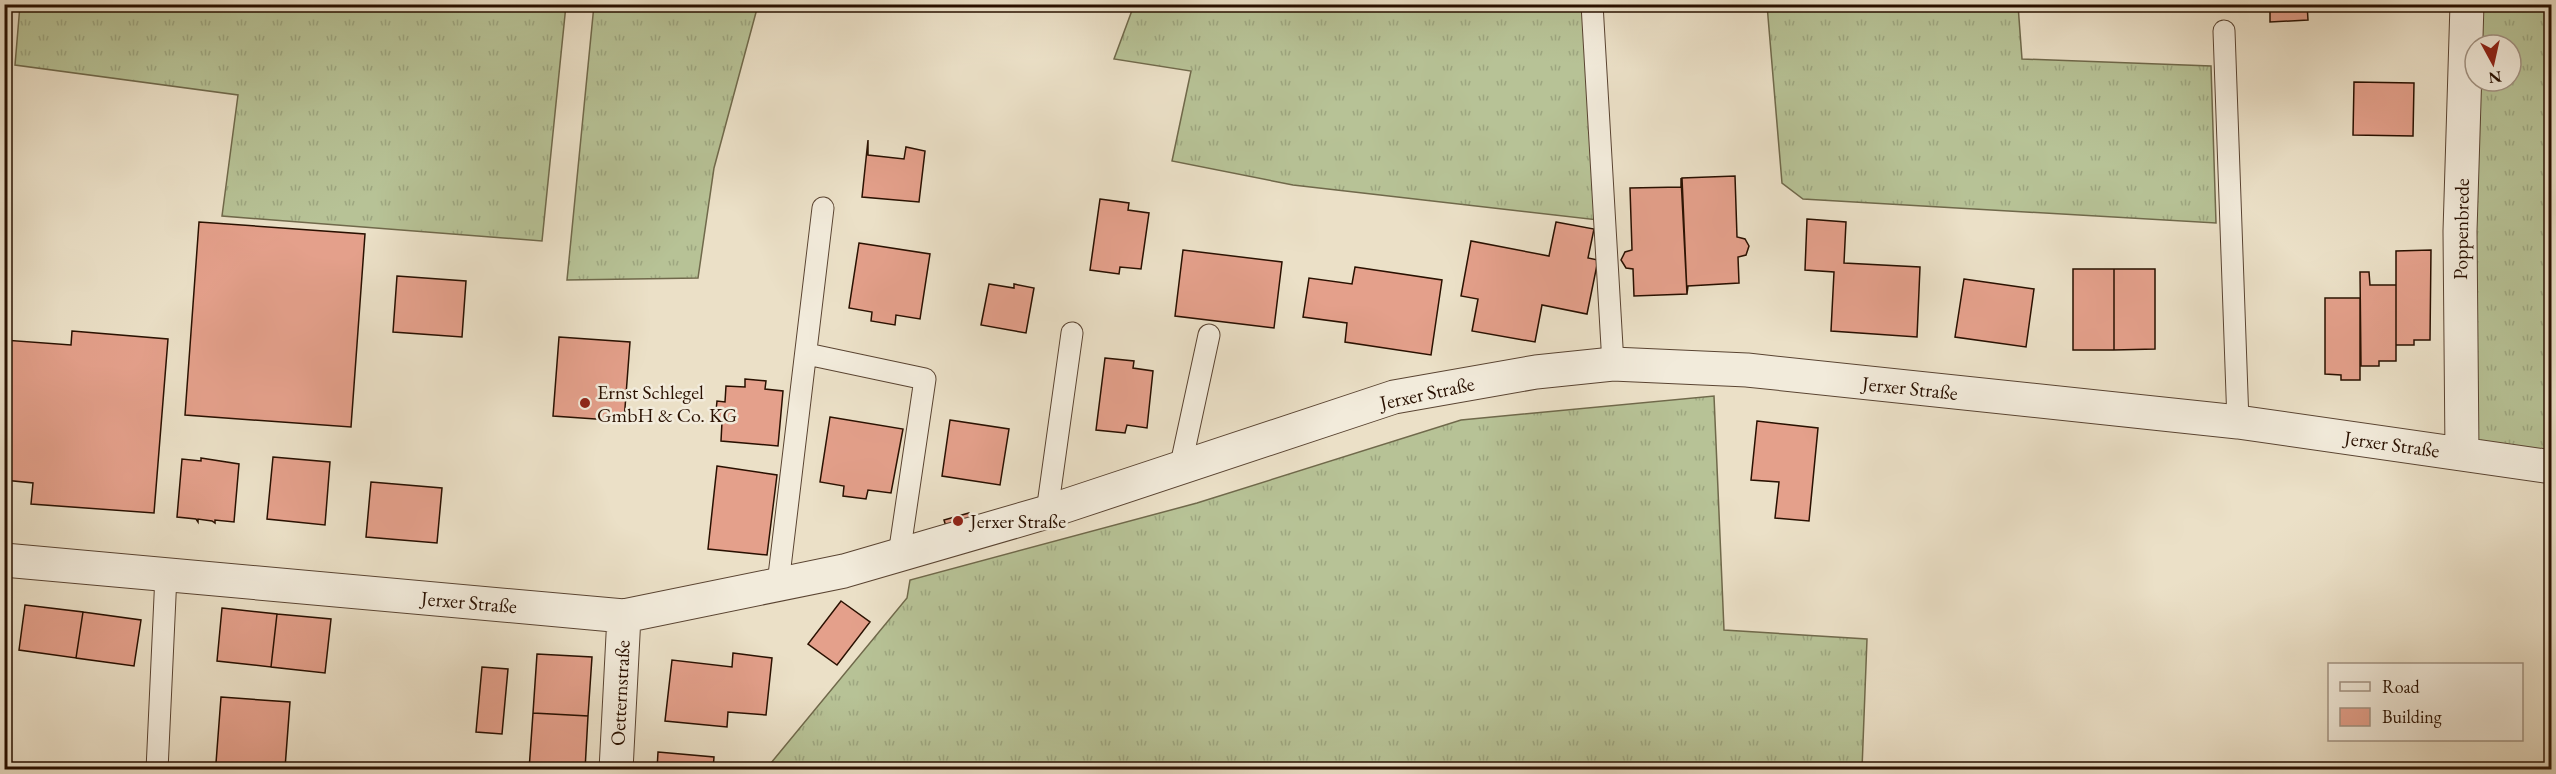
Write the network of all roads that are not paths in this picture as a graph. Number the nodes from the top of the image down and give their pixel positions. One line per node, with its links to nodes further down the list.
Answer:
1 (1592, 4): 8 (lane)
2 (2467, 4): 10 (street, Poppenbrede)
3 (2224, 31): 9 (lane)
4 (823, 208): 7 (lane)
5 (1072, 333): 13 (lane)
6 (1209, 335): 12 (lane)
7 (807, 354): 14 (lane); 17 (lane)
8 (1613, 364): 9 (street, Jerxer Straße); 12 (street, Jerxer Straße)
9 (2238, 422): 10 (street, Jerxer Straße)
10 (2462, 453): 11 (street, Jerxer Straße)
11 (2552, 467)
12 (1180, 468): 13 (street, Jerxer Straße)
13 (1047, 512): 14 (street, Jerxer Straße)
14 (899, 555): 17 (street, Jerxer Straße)
15 (4, 560): 16 (street, Jerxer Straße)
16 (166, 575): 18 (street, Jerxer Straße); 19 (lane)
17 (778, 584): 18 (street, Jerxer Straße)
18 (624, 616): 20 (street, Oetternstraße)
19 (157, 770)
20 (616, 770)

